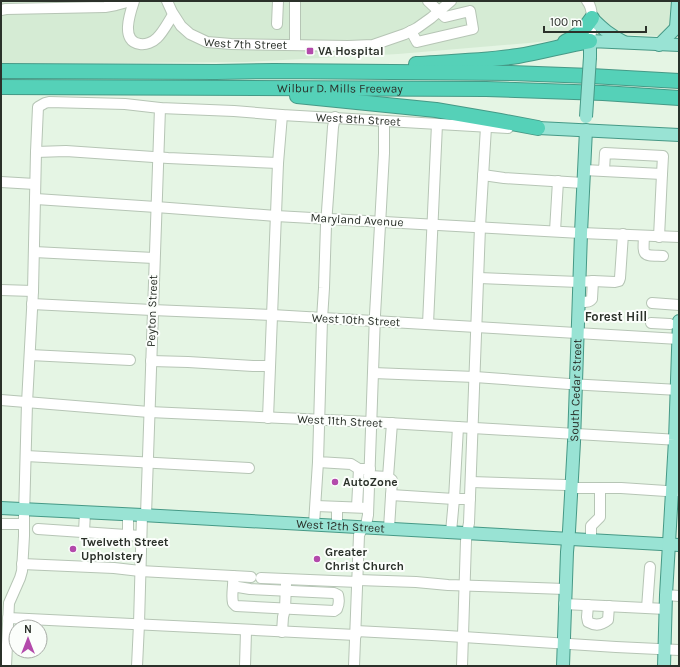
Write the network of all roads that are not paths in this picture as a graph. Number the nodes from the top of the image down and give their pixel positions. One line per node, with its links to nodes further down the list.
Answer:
1 (84, 1): 11 (street)
2 (132, 1): 10 (street); 14 (street)
3 (167, 1): 14 (street, West 7th Street)
4 (278, 1): 16 (street)
5 (295, 1): 20 (street)
6 (428, 1): 13 (street)
7 (451, 1): 13 (street, West 7th Street)
8 (587, 1): 15 (street)
9 (678, 1): 21 (main road)
10 (118, 2): 11 (street)
11 (93, 7): 12 (street)
12 (3, 10)
13 (438, 11): 17 (street, West 7th Street); 17 (street)
14 (173, 15): 20 (street, West 7th Street)
15 (592, 18): 18 (street, South Cedar Street); 19 (main road); 23 (highway)
16 (277, 24)
17 (411, 31): 20 (street, West 7th Street)
18 (590, 41): 19 (main road); 23 (highway); 32 (main road, South Cedar Street, bridge)
19 (627, 43): 21 (main road)
20 (296, 45)
21 (659, 45): 22 (main road)
22 (679, 46)
23 (553, 48): 24 (highway)
24 (274, 70): 25 (highway, Wilbur D. Mills Freeway); 26 (highway, Wilbur D. Mills Freeway)
25 (1, 71)
26 (679, 81)
27 (1, 87): 28 (highway, Wilbur D. Mills Freeway)
28 (214, 87): 29 (highway, Wilbur D. Mills Freeway); 37 (highway)
29 (679, 98)
30 (160, 108): 31 (street, West 8th Street); 40 (street, West 8th Street); 41 (street, Peyton Street)
31 (282, 115): 33 (street, West 8th Street); 42 (street)
32 (586, 117): 38 (street, South Cedar Street)
33 (335, 118): 34 (street, West 8th Street); 54 (street)
34 (384, 120): 35 (street, West 8th Street); 55 (street)
35 (437, 124): 36 (street, West 8th Street); 56 (street)
36 (486, 127): 37 (street, West 8th Street); 46 (street)
37 (538, 128): 38 (main road, West 8th Street)
38 (586, 130): 39 (main road, West 8th Street); 43 (main road, South Cedar Street)
39 (679, 135)
40 (36, 152): 41 (street); 50 (street)
41 (158, 156): 42 (street); 52 (street, Peyton Street)
42 (278, 163): 53 (street)
43 (584, 170): 44 (street); 49 (main road, South Cedar Street)
44 (604, 171): 45 (street); 45 (street)
45 (662, 174): 62 (street)
46 (483, 175): 47 (street); 57 (street)
47 (558, 181): 49 (street); 58 (street)
48 (1, 182): 50 (street)
49 (583, 183): 59 (main road, South Cedar Street)
50 (35, 184): 51 (street)
51 (36, 199): 52 (street, Maryland Avenue); 64 (street)
52 (156, 207): 53 (street, Maryland Avenue); 66 (street, Peyton Street)
53 (276, 216): 54 (street, Maryland Avenue); 77 (street)
54 (327, 218): 55 (street, Maryland Avenue); 78 (street)
55 (380, 221): 56 (street, Maryland Avenue); 79 (street)
56 (433, 224): 57 (street, Maryland Avenue); 81 (street)
57 (480, 227): 58 (street, Maryland Avenue); 67 (street)
58 (555, 231): 59 (street, Maryland Avenue)
59 (581, 233): 60 (street, Maryland Avenue); 69 (main road, South Cedar Street)
60 (622, 234): 61 (street, Maryland Avenue); 68 (street)
61 (644, 236): 62 (street, Maryland Avenue); 65 (street)
62 (660, 236): 63 (street, Maryland Avenue)
63 (679, 237)
64 (34, 252): 66 (street); 71 (street)
65 (663, 256)
66 (154, 258): 76 (street, Peyton Street)
67 (479, 278): 69 (street); 82 (street)
68 (593, 281): 69 (street); 72 (street)
69 (579, 282): 72 (main road, South Cedar Street)
70 (1, 290): 71 (street)
71 (33, 291): 74 (street)
72 (579, 301): 83 (main road, South Cedar Street)
73 (652, 303): 75 (street)
74 (32, 304): 76 (street, West 10th Street); 86 (street)
75 (679, 305)
76 (152, 310): 77 (street, West 10th Street); 88 (street, Peyton Street)
77 (272, 315): 78 (street, West 10th Street); 89 (street)
78 (322, 318): 79 (street, West 10th Street); 98 (street)
79 (375, 322): 81 (street, West 10th Street); 90 (street)
80 (665, 323): 84 (street); 85 (main road)
81 (428, 324): 82 (street, West 10th Street)
82 (477, 328): 83 (street, West 10th Street); 91 (street)
83 (578, 334): 84 (street, West 10th Street); 92 (main road, South Cedar Street)
84 (660, 338): 85 (street, West 10th Street)
85 (679, 339): 93 (main road)
86 (30, 355): 87 (street); 95 (street)
87 (130, 360)
88 (151, 361): 89 (street); 96 (street, Peyton Street)
89 (270, 366): 97 (street)
90 (373, 373): 91 (street); 99 (street)
91 (475, 377): 92 (street); 102 (street)
92 (575, 385): 93 (street); 103 (main road, South Cedar Street)
93 (678, 390): 104 (main road)
94 (1, 400): 95 (street, West 11th Street)
95 (27, 403): 96 (street, West 11th Street); 105 (street)
96 (149, 412): 97 (street, West 11th Street); 107 (street, Peyton Street)
97 (268, 418): 98 (street, West 11th Street)
98 (320, 419): 99 (street, West 11th Street); 106 (street)
99 (371, 422): 100 (street, West 11th Street); 110 (street)
100 (392, 423): 101 (street, West 11th Street); 111 (street)
101 (458, 427): 102 (street, West 11th Street); 117 (street)
102 (473, 428): 103 (street, West 11th Street); 112 (street)
103 (574, 433): 104 (street, West 11th Street); 113 (main road, South Cedar Street)
104 (677, 440): 115 (main road)
105 (26, 456): 107 (street); 124 (street)
106 (318, 462): 109 (street); 119 (street)
107 (148, 463): 108 (street); 127 (street, Peyton Street)
108 (249, 468)
109 (359, 469): 110 (street); 121 (street)
110 (370, 473): 111 (street); 123 (street)
111 (388, 477): 116 (street)
112 (471, 482): 113 (street); 118 (street)
113 (571, 486): 114 (street); 140 (main road, South Cedar Street)
114 (600, 488): 115 (street); 141 (street)
115 (676, 491): 142 (main road)
116 (391, 495): 117 (street); 133 (street)
117 (454, 499): 118 (street); 136 (street)
118 (470, 499): 137 (street)
119 (316, 506): 120 (street); 130 (street)
120 (338, 507): 121 (street); 131 (street)
121 (357, 507): 123 (street)
122 (1, 508): 124 (main road, West 12th Street)
123 (368, 508): 132 (street)
124 (24, 509): 125 (main road, West 12th Street); 129 (street)
125 (85, 512): 126 (main road, West 12th Street); 135 (street)
126 (128, 514): 127 (main road, West 12th Street); 138 (street)
127 (144, 515): 130 (main road, West 12th Street); 139 (street, Peyton Street)
128 (1, 524): 129 (street)
129 (24, 524): 143 (street)
130 (314, 524): 131 (main road, West 12th Street)
131 (337, 526): 132 (main road, West 12th Street)
132 (364, 527): 133 (main road, West 12th Street); 150 (street)
133 (389, 528): 136 (main road, West 12th Street)
134 (38, 529): 135 (street)
135 (84, 532): 138 (street)
136 (451, 532): 137 (main road, West 12th Street)
137 (467, 533): 140 (main road, West 12th Street); 151 (street)
138 (128, 535): 139 (street)
139 (141, 536): 145 (street, Peyton Street)
140 (568, 538): 141 (main road, West 12th Street); 152 (main road, South Cedar Street)
141 (591, 540): 142 (main road, West 12th Street)
142 (674, 545): 154 (main road)
143 (22, 564): 145 (street); 162 (street)
144 (650, 567): 159 (street)
145 (140, 571): 149 (street); 163 (street, Peyton Street)
146 (251, 577): 149 (street)
147 (261, 578): 148 (street)
148 (286, 579): 150 (street); 153 (street)
149 (234, 581): 153 (street); 160 (street)
150 (358, 581): 151 (street); 166 (street)
151 (464, 585): 152 (street); 167 (street)
152 (565, 589): 156 (main road, South Cedar Street)
153 (286, 591): 160 (street); 160 (street)
154 (666, 595): 155 (street); 161 (main road)
155 (679, 596)
156 (564, 604): 157 (street); 168 (main road, South Cedar Street)
157 (588, 605): 158 (street); 158 (street)
158 (609, 606): 159 (street)
159 (647, 608): 161 (street)
160 (285, 609): 165 (street)
161 (666, 609): 169 (main road)
162 (8, 618): 163 (street); 171 (street)
163 (139, 624): 164 (street); 172 (street, Peyton Street)
164 (246, 631): 165 (street); 173 (street)
165 (282, 632): 166 (street)
166 (356, 633): 167 (street); 174 (street)
167 (463, 637): 168 (street); 175 (street)
168 (564, 643): 169 (street); 176 (main road, South Cedar Street)
169 (665, 650): 170 (street); 177 (main road)
170 (679, 650)
171 (6, 666)
172 (136, 666)
173 (245, 666)
174 (354, 666)
175 (462, 666)
176 (563, 666)
177 (664, 666)

